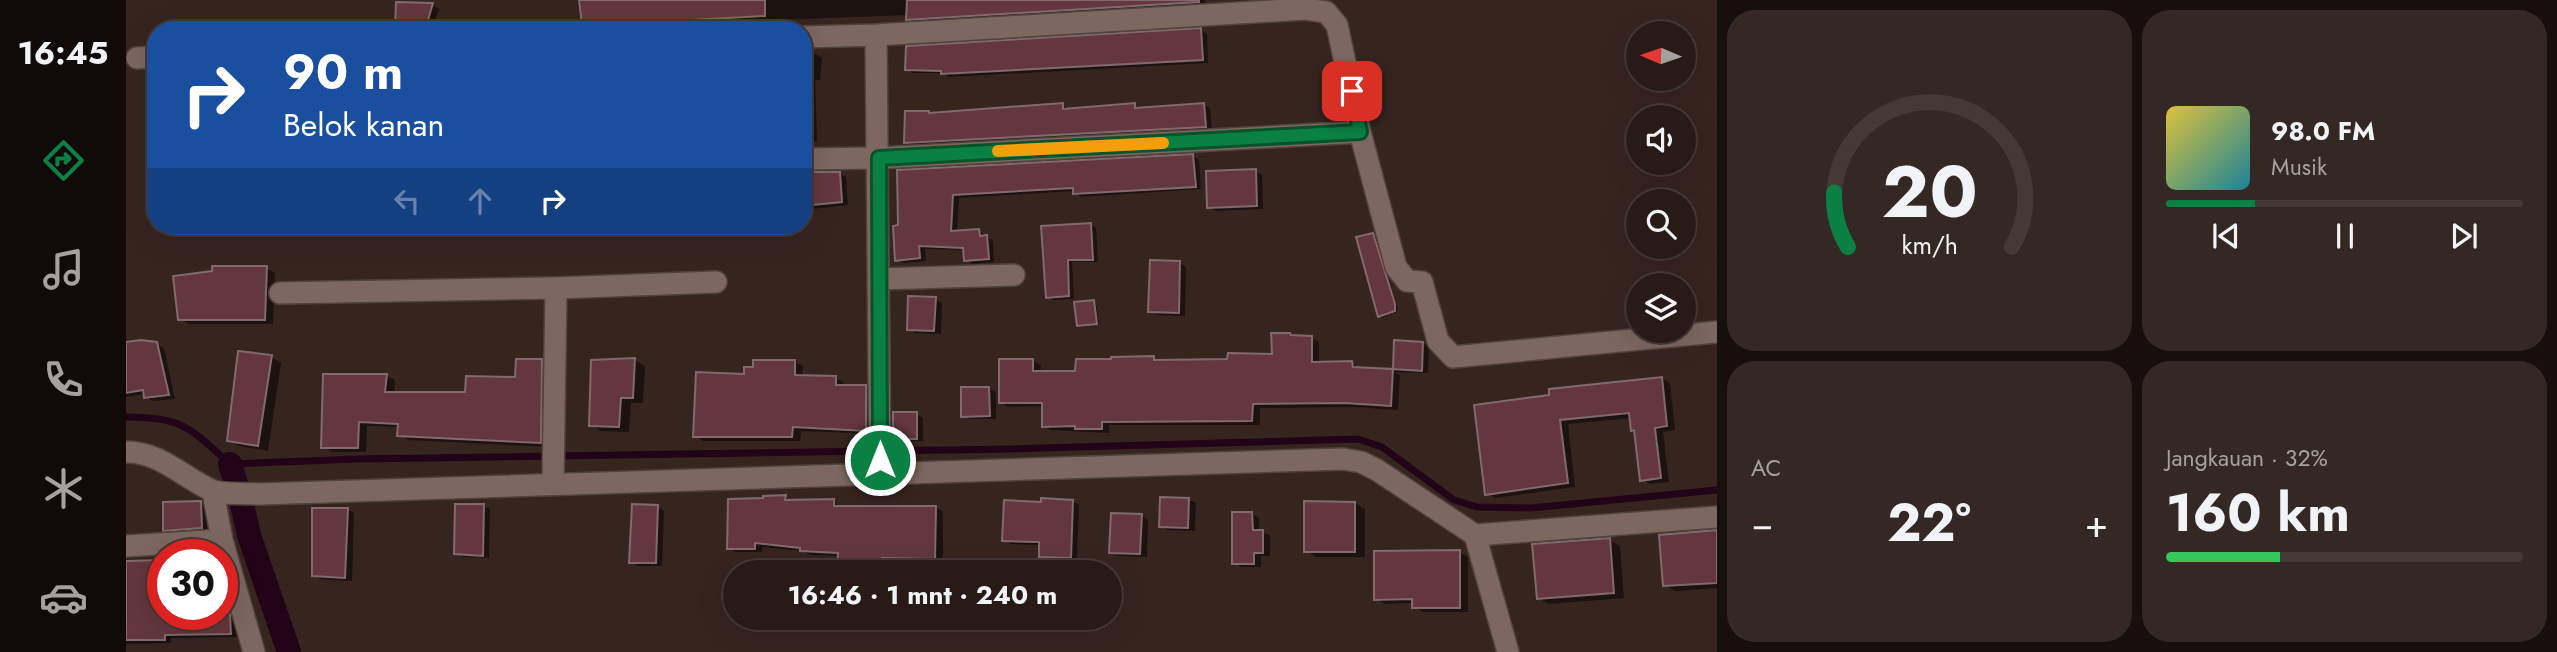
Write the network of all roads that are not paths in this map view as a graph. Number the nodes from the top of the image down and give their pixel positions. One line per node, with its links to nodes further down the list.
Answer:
1 (876, 35): 2 (street); 3 (street); 4 (street)
2 (812, 37)
3 (1360, 132): 4 (street); 11 (street)
4 (879, 158): 5 (street); 7 (street)
5 (812, 159)
6 (1014, 275): 7 (street)
7 (879, 279): 13 (street)
8 (716, 282): 9 (street)
9 (556, 288): 10 (street); 14 (street)
10 (280, 293)
11 (1717, 332)
12 (126, 452): 15 (street)
13 (880, 458): 14 (street); 17 (street)
14 (553, 471): 15 (street)
15 (222, 492): 18 (street)
16 (1717, 517): 17 (street)
17 (1475, 535): 23 (street)
18 (222, 539)
19 (147, 545): 20 (street)
20 (126, 546)
21 (238, 596): 22 (street)
22 (254, 652)
23 (1507, 652)

